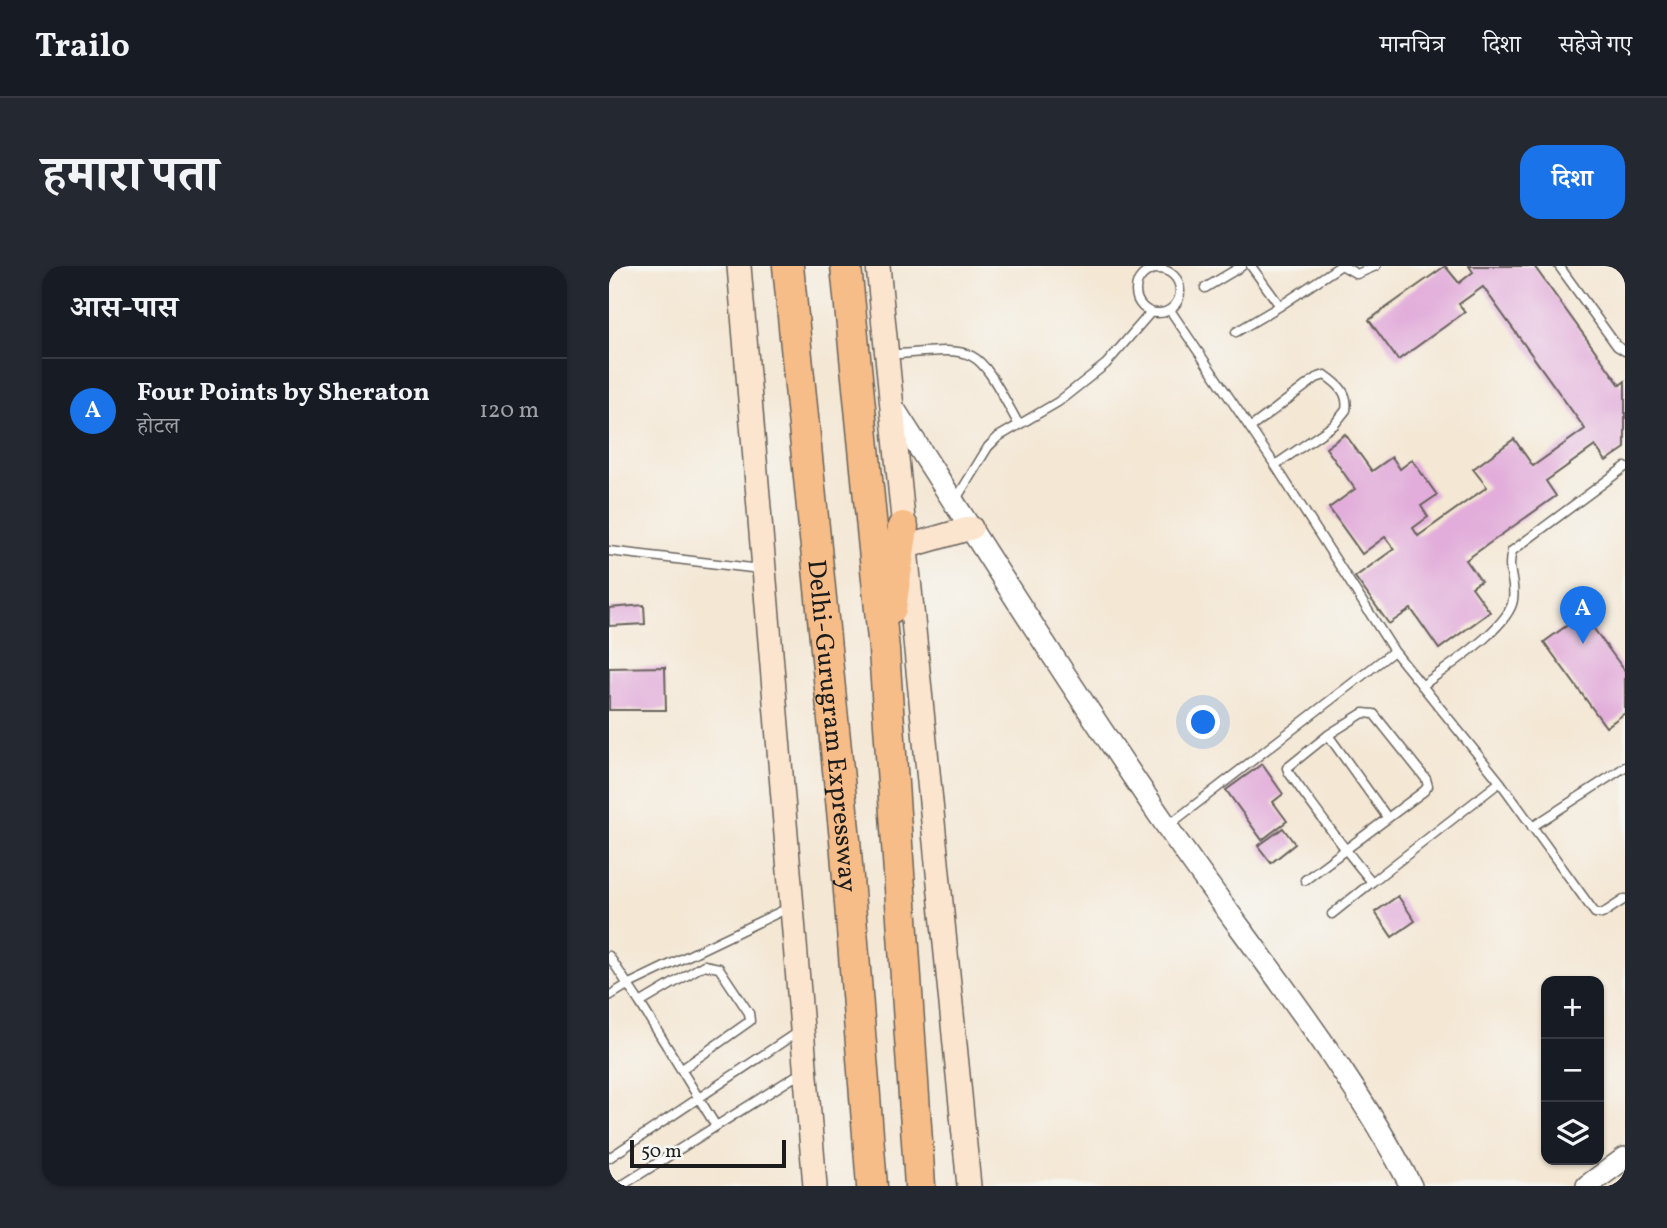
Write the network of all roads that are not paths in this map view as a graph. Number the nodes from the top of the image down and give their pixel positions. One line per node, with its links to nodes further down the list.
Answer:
1 (739, 266): 27 (main road)
2 (788, 266): 56 (highway, Delhi-Gurugram Expressway)
3 (846, 266): 28 (highway, Delhi-Gurugram Expressway)
4 (878, 266): 17 (main road)
5 (1243, 266): 11 (lane)
6 (1251, 266): 12 (lane)
7 (1342, 266): 8 (lane); 12 (lane)
8 (1376, 266)
9 (1559, 266): 16 (lane)
10 (1168, 268): 13 (lane); 14 (lane)
11 (1205, 288)
12 (1280, 306): 15 (lane)
13 (1170, 310): 14 (lane); 20 (lane)
14 (1151, 312): 19 (lane)
15 (1236, 332)
16 (1625, 351)
17 (886, 355): 18 (main road); 19 (lane)
18 (891, 404): 23 (street); 25 (main road)
19 (1019, 425): 23 (lane)
20 (1250, 428): 21 (lane); 21 (lane)
21 (1275, 465): 29 (lane)
22 (1625, 467): 30 (lane)
23 (954, 502): 24 (street)
24 (971, 528): 25 (main road); 35 (street)
25 (904, 537): 28 (highway); 58 (main road)
26 (609, 551): 27 (lane)
27 (763, 569): 41 (main road)
28 (884, 650): 57 (highway, Delhi-Gurugram Expressway)
29 (1394, 651): 30 (lane); 35 (lane)
30 (1422, 686): 33 (lane)
31 (1328, 735): 34 (lane); 34 (lane); 37 (lane)
32 (1625, 767): 36 (lane)
33 (1500, 782): 36 (lane); 39 (lane)
34 (1387, 817): 37 (lane)
35 (1167, 826): 59 (street)
36 (1532, 827): 40 (lane)
37 (1346, 849): 38 (lane); 39 (lane)
38 (1305, 880)
39 (1371, 882): 42 (lane)
40 (1625, 899)
41 (790, 906): 44 (lane); 47 (main road)
42 (1332, 914)
43 (609, 956): 44 (lane)
44 (627, 985): 45 (lane); 46 (lane)
45 (609, 996)
46 (640, 1003): 48 (lane); 48 (lane)
47 (800, 1030): 49 (main road); 50 (lane)
48 (682, 1069): 50 (lane)
49 (804, 1070): 51 (lane); 55 (main road)
50 (699, 1098): 51 (lane); 52 (lane)
51 (716, 1126): 54 (lane)
52 (609, 1158)
53 (1625, 1158): 60 (street)
54 (621, 1186)
55 (815, 1186)
56 (872, 1186)
57 (920, 1186)
58 (969, 1186)
59 (1411, 1186)
60 (1587, 1186)

